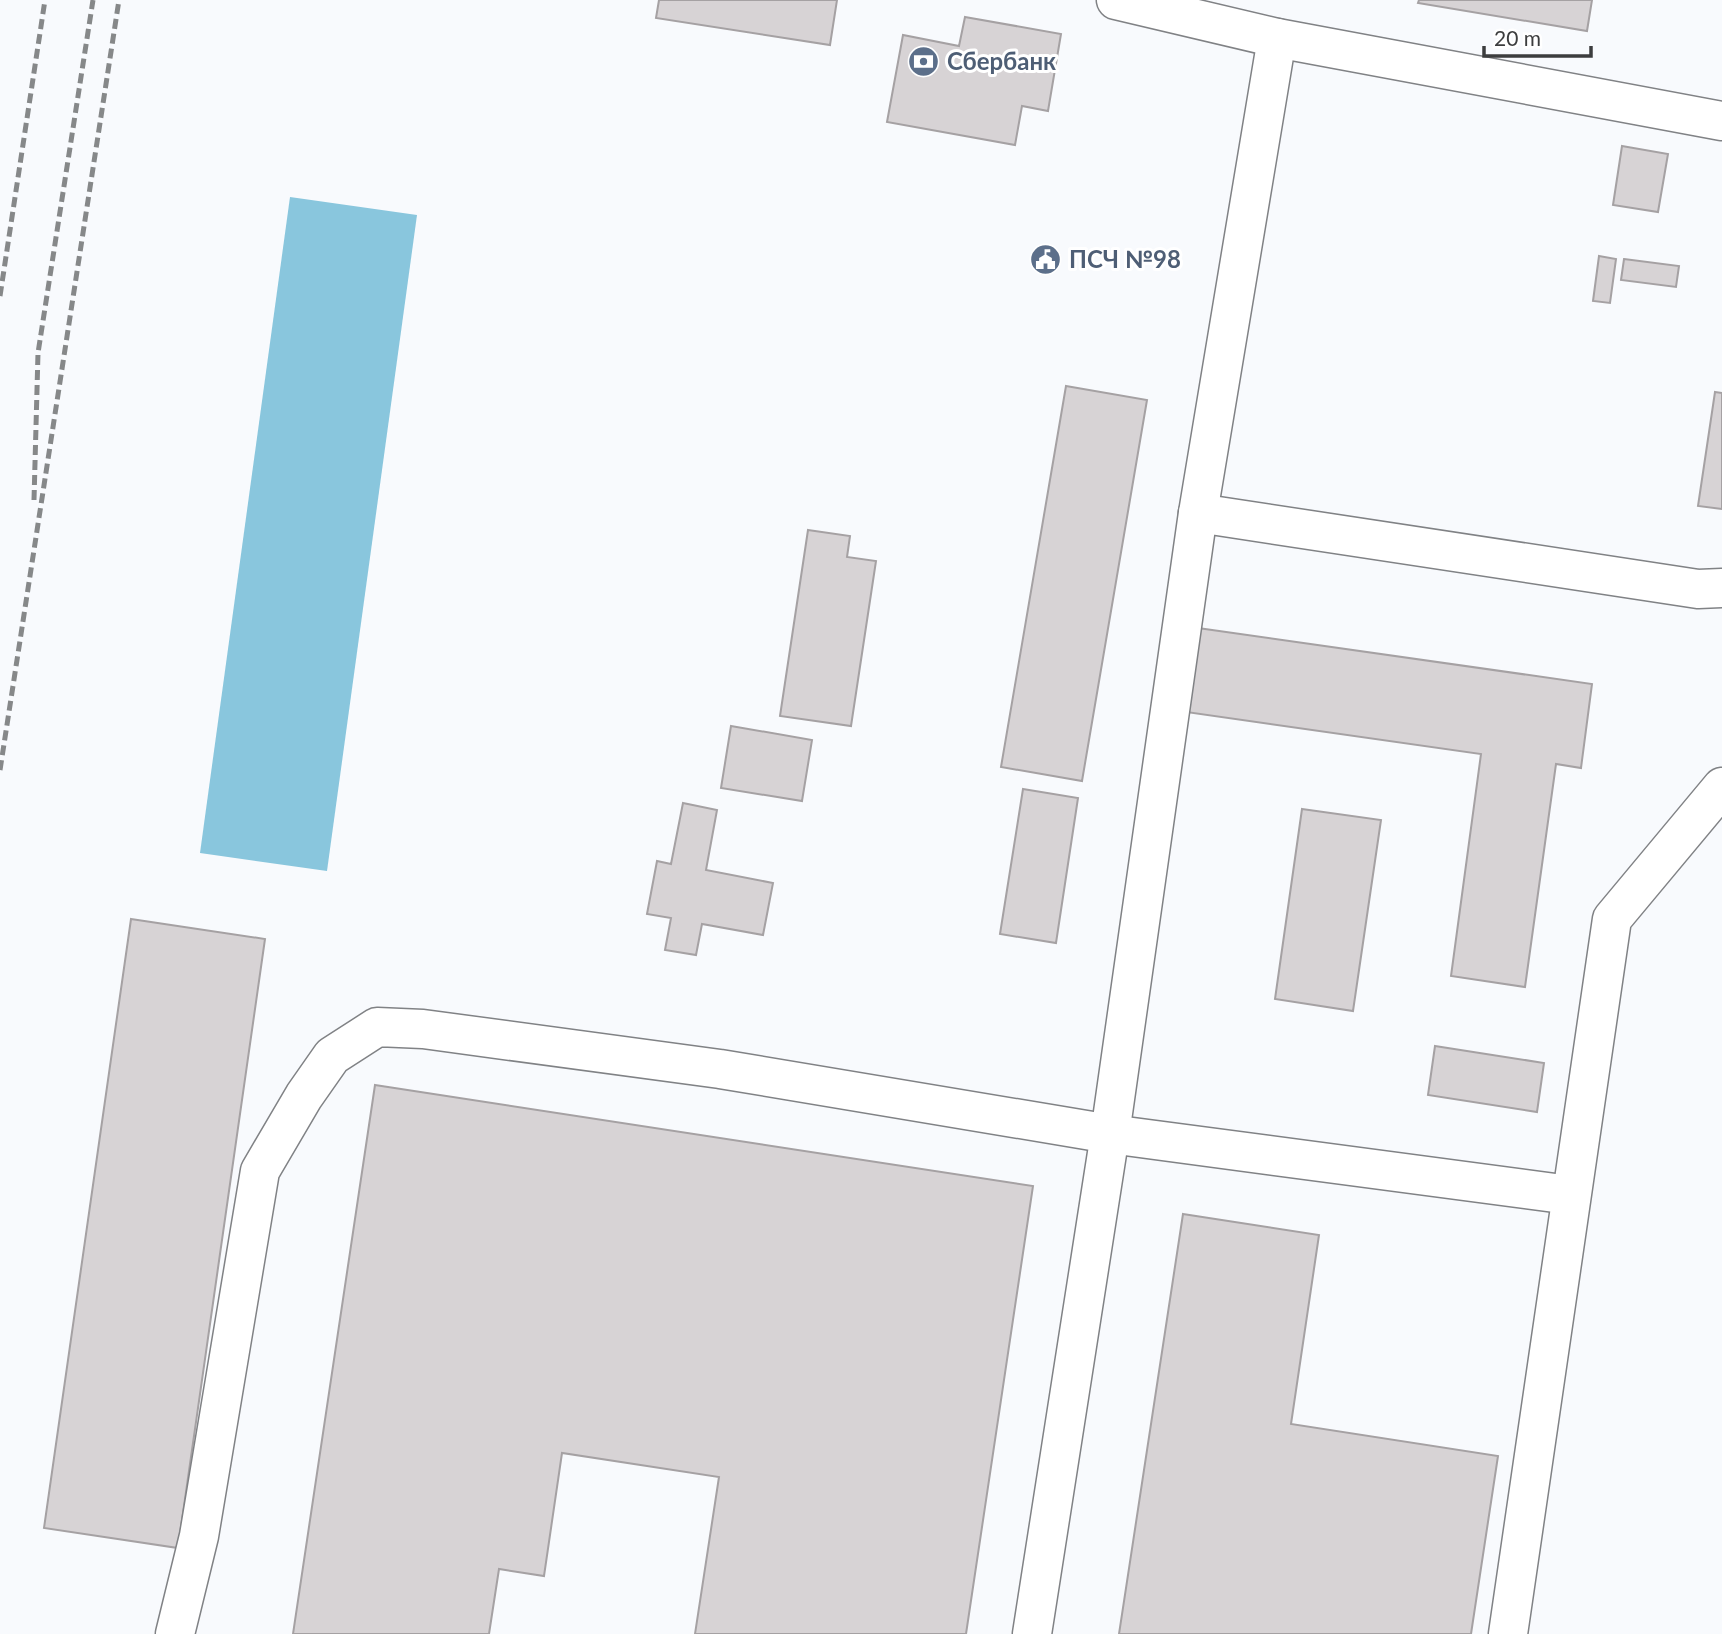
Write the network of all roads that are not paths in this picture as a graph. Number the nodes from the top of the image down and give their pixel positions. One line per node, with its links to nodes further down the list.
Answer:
1 (1116, 0): 2 (street)
2 (1178, 7): 3 (street)
3 (1276, 38): 4 (street); 5 (street)
4 (1722, 121)
5 (1198, 513): 6 (street); 8 (street)
6 (1722, 588)
7 (1722, 787): 9 (street)
8 (1110, 1134): 9 (street); 10 (street); 11 (street)
9 (1570, 1195): 12 (street)
10 (175, 1634)
11 (1032, 1634)
12 (1508, 1634)

